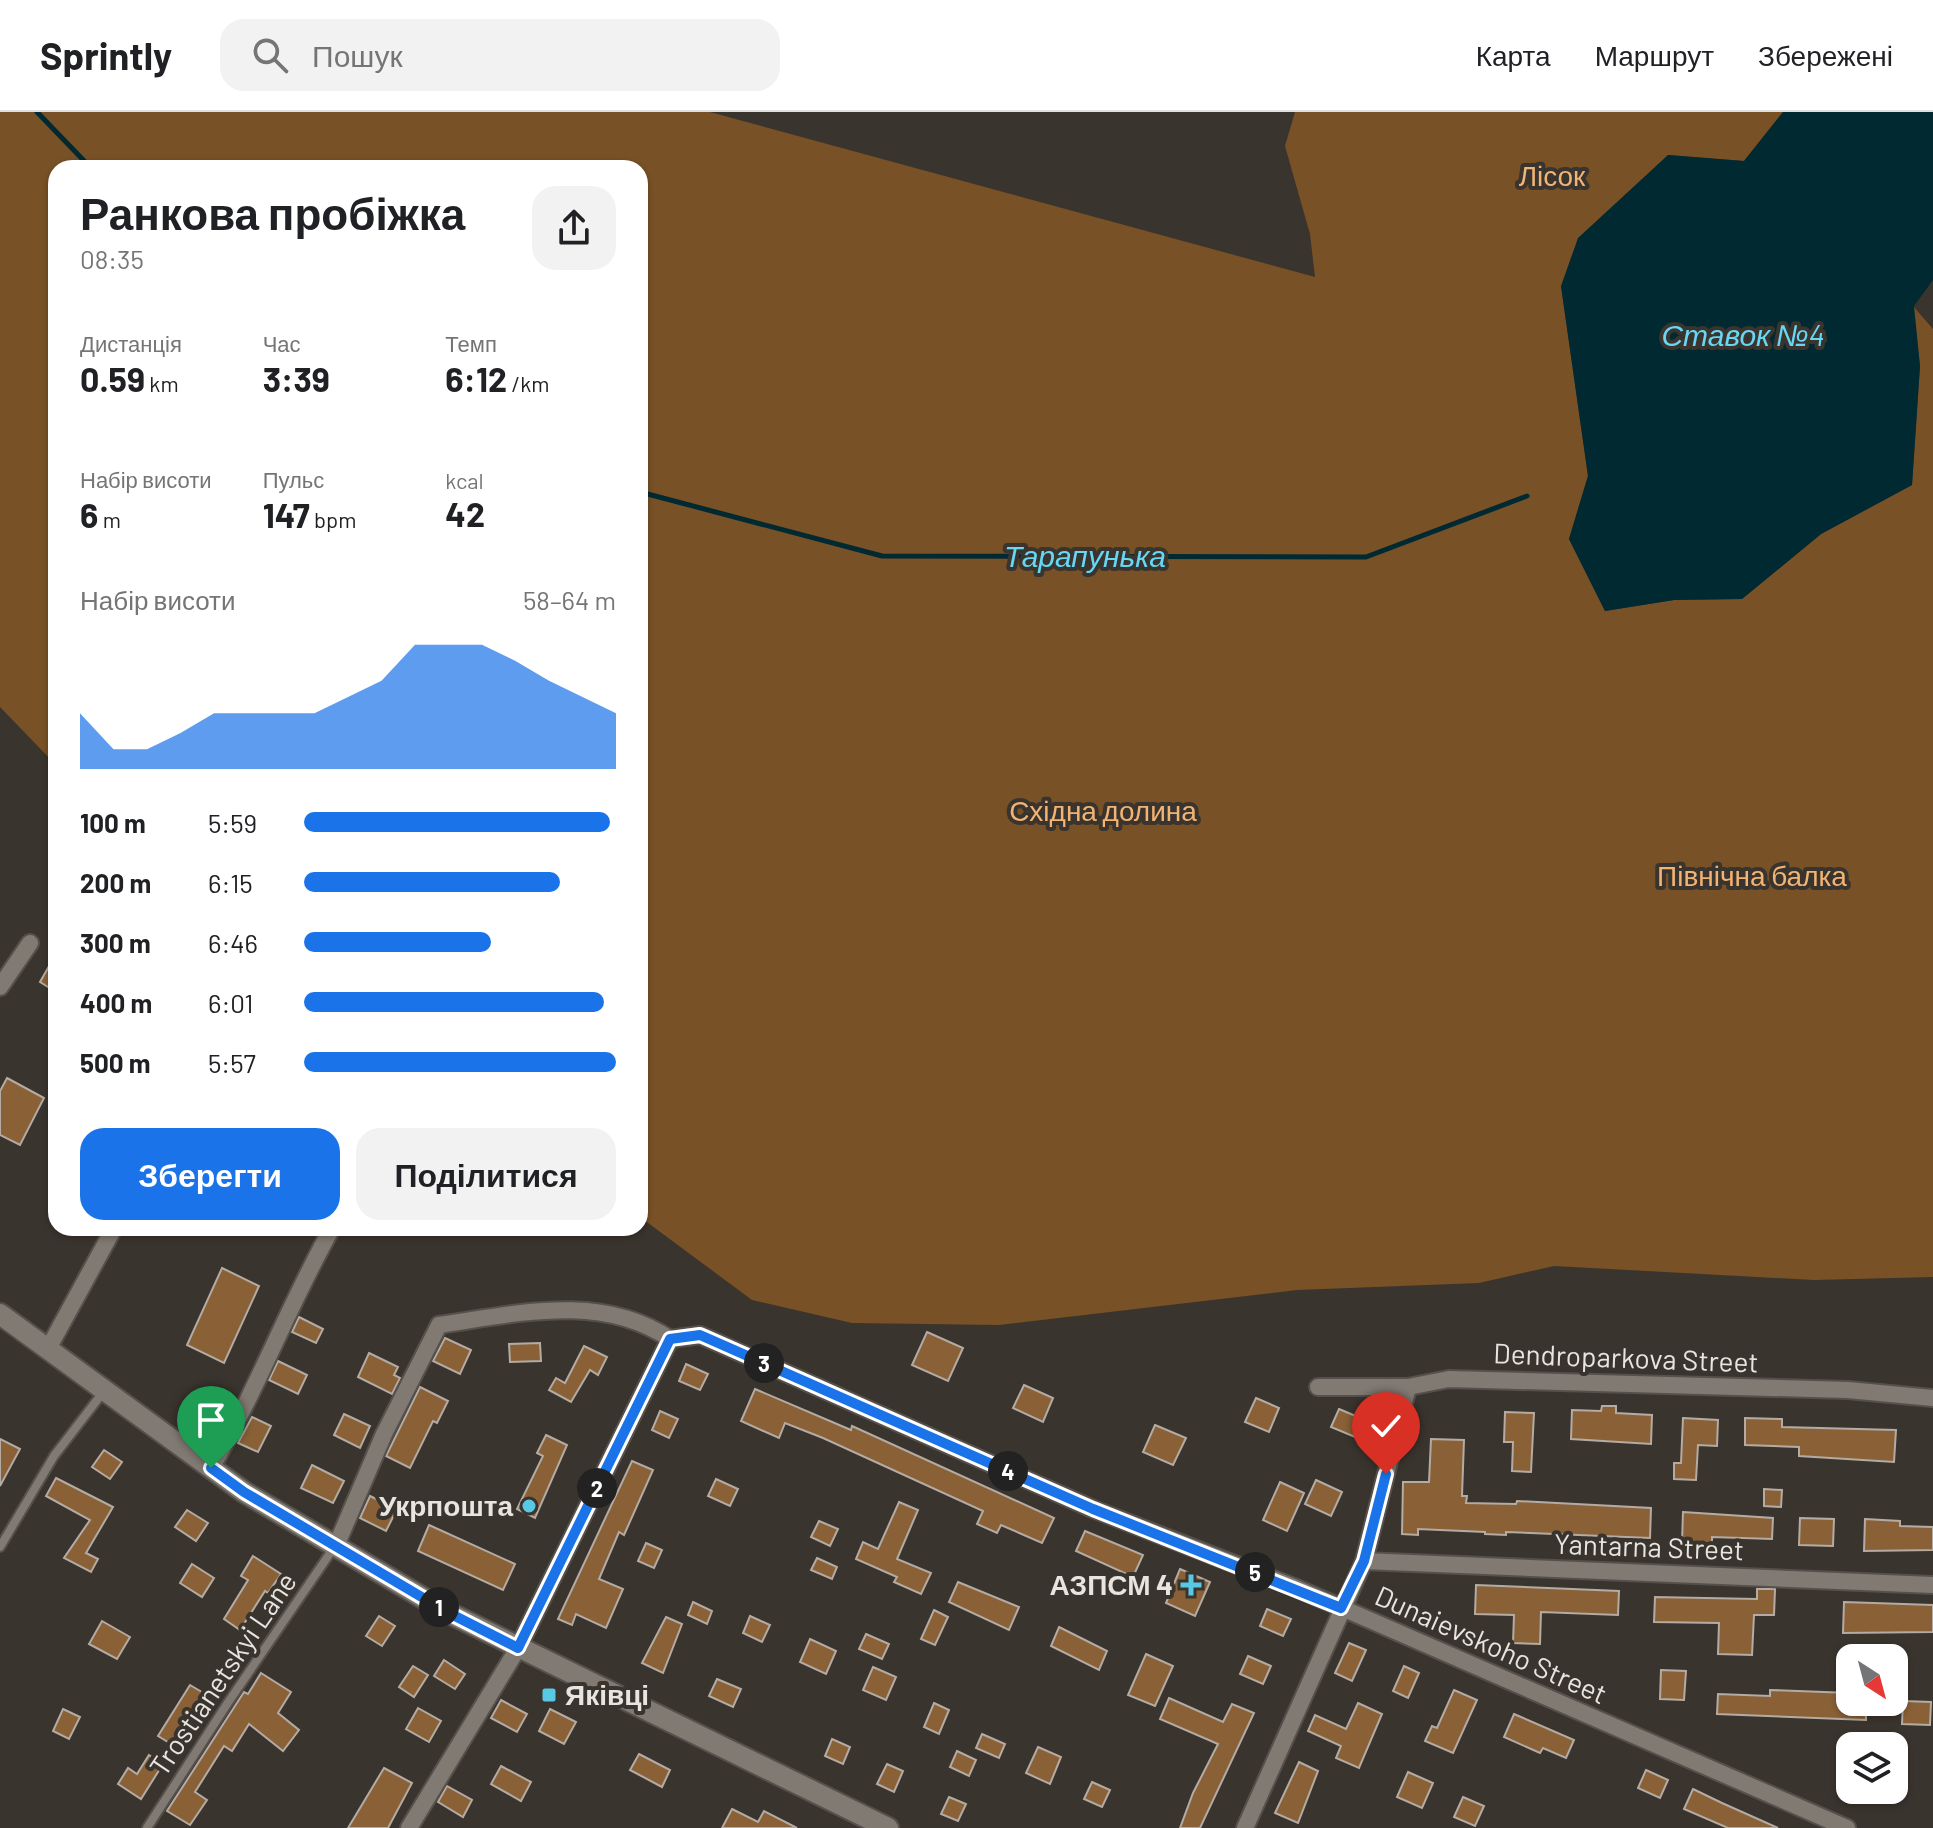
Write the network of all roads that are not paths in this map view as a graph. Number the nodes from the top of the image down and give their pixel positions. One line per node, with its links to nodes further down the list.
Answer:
1 (30, 943): 2 (street)
2 (0, 987)
3 (110, 1236): 7 (street)
4 (328, 1236): 12 (street)
5 (0, 1314): 7 (street)
6 (670, 1339): 13 (street, Dunaievskoho Street); 17 (street, Dunaievskoho Street); 18 (street)
7 (48, 1349): 10 (street)
8 (1318, 1387): 9 (street, Dendroparkova Street)
9 (1408, 1387): 11 (street, Dendroparkova Street); 15 (street)
10 (105, 1390): 12 (street); 14 (lane)
11 (1933, 1398)
12 (211, 1468): 13 (street)
13 (336, 1546): 18 (street); 19 (lane, Trostianetskyi Lane)
14 (0, 1547)
15 (1364, 1561): 16 (street, Yantarna Street); 17 (street)
16 (1933, 1585)
17 (1341, 1608): 22 (street); 23 (street, Dunaievskoho Street)
18 (518, 1648): 20 (street); 21 (street)
19 (147, 1828)
20 (409, 1828)
21 (888, 1828)
22 (1245, 1828)
23 (1847, 1828)

